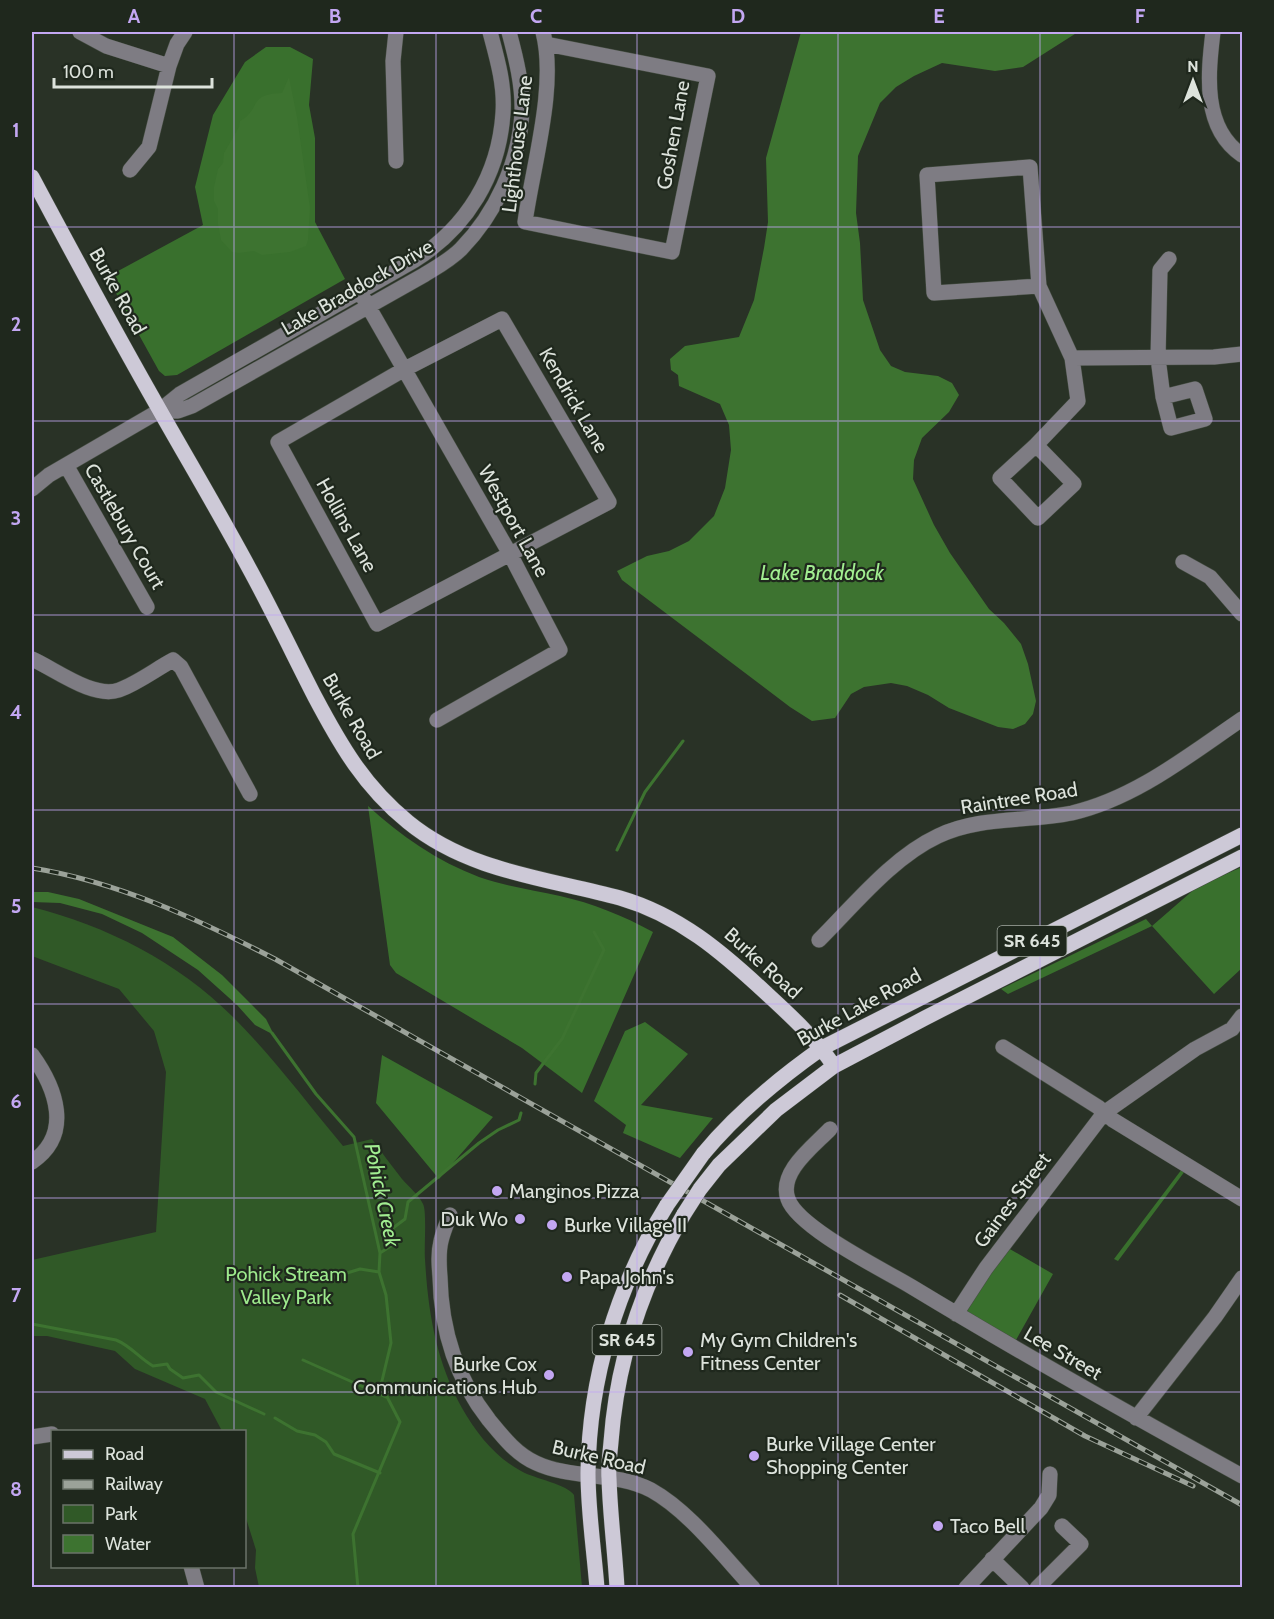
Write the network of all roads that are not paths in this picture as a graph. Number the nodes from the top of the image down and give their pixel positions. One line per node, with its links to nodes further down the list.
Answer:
1 (80, 32): 8 (street)
2 (185, 32): 8 (street)
3 (396, 32): 10 (street)
4 (490, 32): 16 (street, Lake Braddock Drive)
5 (509, 32): 17 (street, Lake Braddock Drive)
6 (1213, 32): 9 (street)
7 (545, 38): 13 (street, Lighthouse Lane); 13 (street, Goshen Lane)
8 (169, 66): 11 (street)
9 (1242, 155)
10 (396, 161)
11 (130, 170)
12 (32, 177): 23 (main road, Burke Road)
13 (672, 252)
14 (1169, 259): 20 (street)
15 (1039, 286): 15 (street); 19 (street)
16 (359, 291): 17 (street, Westport Lane); 23 (street, Lake Braddock Drive)
17 (368, 306): 21 (street, Westport Lane); 23 (street, Lake Braddock Drive)
18 (1242, 354): 20 (street)
19 (1072, 358): 20 (street); 24 (street)
20 (1158, 358): 22 (street)
21 (403, 370): 27 (street, Westport Lane); 27 (street, Kendrick Lane); 27 (street, Hollins Lane)
22 (1163, 397)
23 (159, 411): 25 (street, Lake Braddock Drive); 40 (main road, Burke Road)
24 (1036, 446): 24 (street)
25 (66, 465): 26 (street, Lake Braddock Drive); 29 (street, Castlebury Court)
26 (32, 489)
27 (510, 554): 32 (street, Westport Lane)
28 (1183, 562): 30 (street)
29 (147, 607)
30 (1242, 614)
31 (32, 659): 34 (street)
32 (437, 720)
33 (1242, 720): 37 (street, Raintree Road)
34 (250, 794)
35 (1242, 835): 40 (main road, Burke Lake Road / SR 645)
36 (1242, 857): 42 (main road, Burke Lake Road / SR 645)
37 (819, 940)
38 (1242, 1016): 43 (street, Gaines Street)
39 (1003, 1047): 43 (street)
40 (822, 1048): 42 (main road, Burke Road); 53 (main road, Burke Lake Road / SR 645, bridge)
41 (32, 1055): 45 (street)
42 (834, 1066): 56 (main road, Burke Lake Road / SR 645, bridge)
43 (1104, 1113): 46 (street); 49 (street, Gaines Street)
44 (831, 1130): 49 (street, Lee Street)
45 (32, 1162)
46 (1242, 1199)
47 (450, 1215): 53 (street, Burke Road)
48 (1242, 1278): 50 (street)
49 (956, 1314): 50 (street, Lee Street)
50 (1136, 1418): 55 (street, Lee Street)
51 (51, 1434): 52 (street)
52 (32, 1437)
53 (588, 1474): 56 (street, Burke Road); 61 (main road, Burke Lake Road / SR 645)
54 (1050, 1474): 58 (street)
55 (1242, 1476)
56 (609, 1478): 62 (main road, Burke Lake Road / SR 645); 63 (street, Burke Road)
57 (1062, 1526): 66 (street)
58 (992, 1559): 64 (street); 65 (street)
59 (192, 1568): 60 (street)
60 (197, 1587)
61 (597, 1587)
62 (617, 1587)
63 (753, 1587)
64 (966, 1587)
65 (1022, 1587)
66 (1037, 1587)

